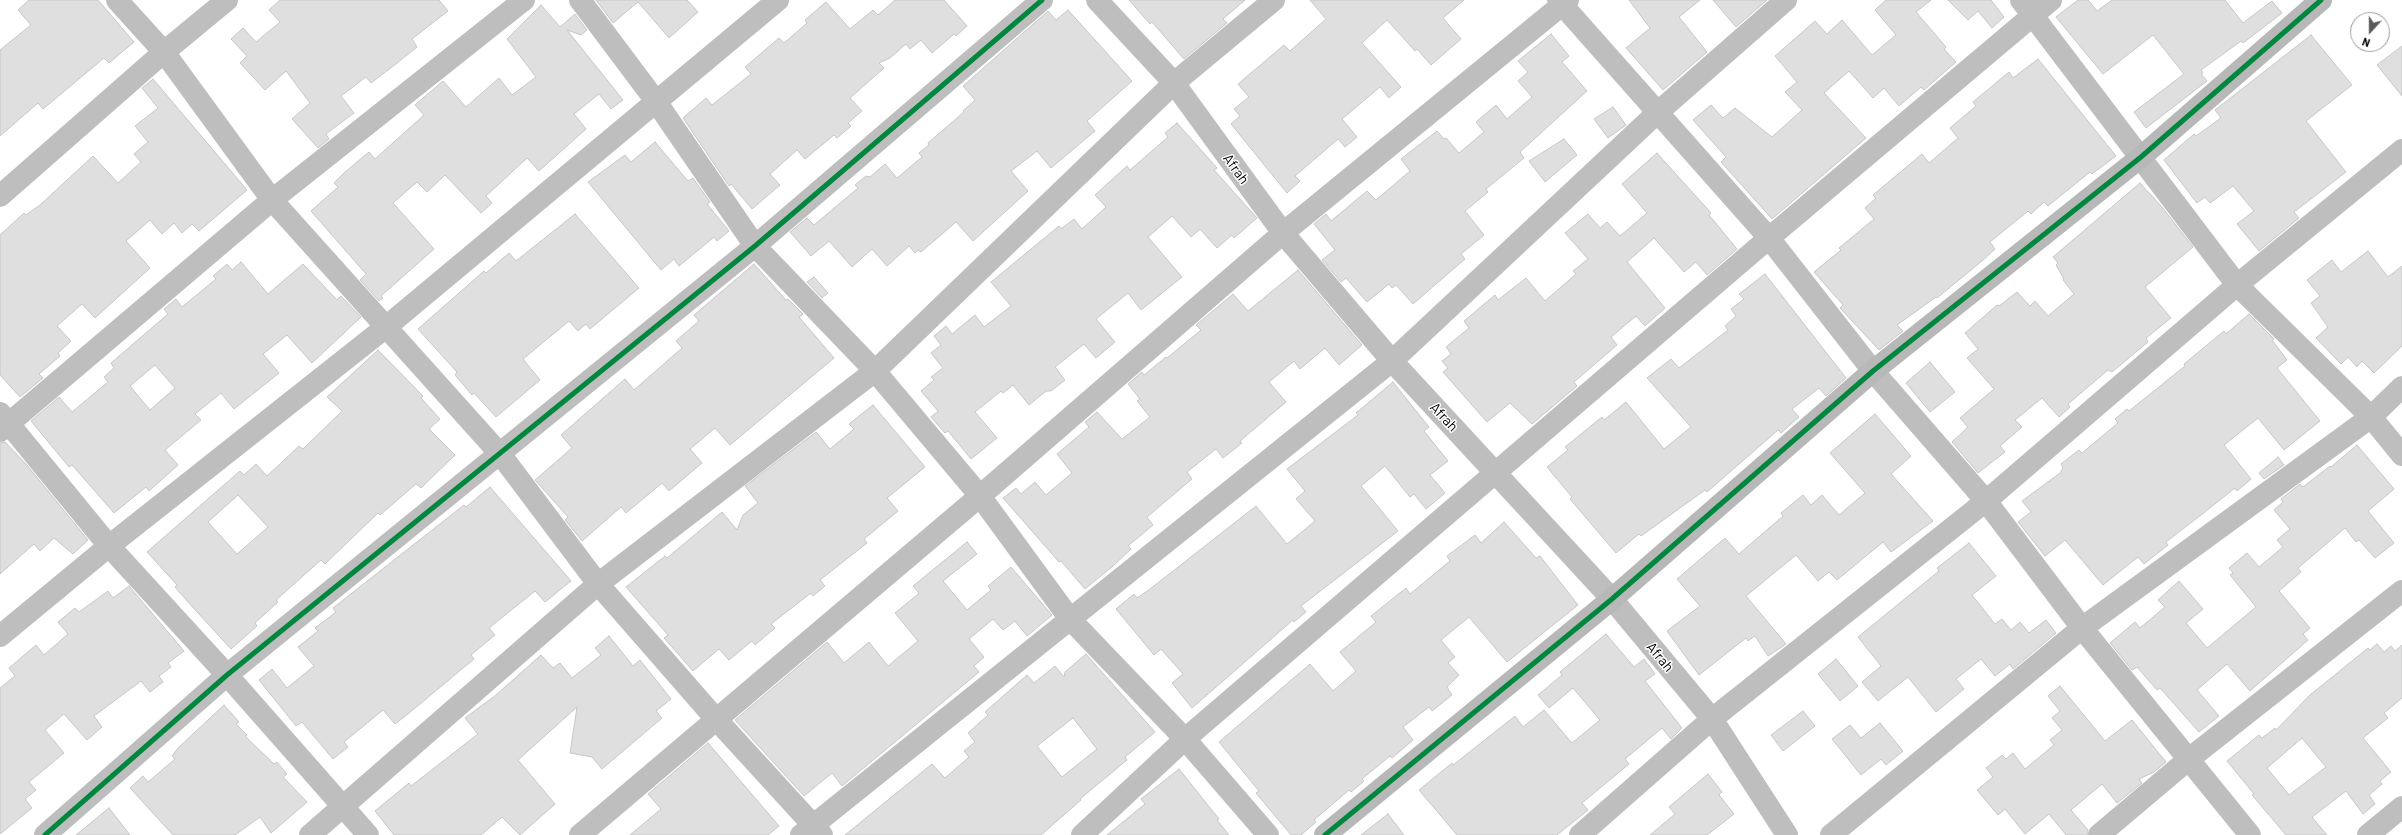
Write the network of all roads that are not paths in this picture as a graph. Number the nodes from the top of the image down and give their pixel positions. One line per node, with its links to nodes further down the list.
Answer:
1 (117, 0): 14 (street)
2 (226, 0): 14 (street)
3 (524, 0): 21 (street)
4 (580, 0): 16 (street)
5 (778, 0): 16 (street)
6 (1042, 0): 24 (street)
7 (1097, 0): 15 (street, Afrah)
8 (1274, 0): 15 (street)
9 (1786, 0): 17 (street)
10 (2052, 0): 13 (street)
11 (2321, 0): 19 (street)
12 (1563, 2): 17 (street); 22 (street)
13 (2027, 8): 19 (street); 23 (street)
14 (164, 52): 20 (street); 21 (street)
15 (1174, 83): 22 (street, Afrah); 28 (street)
16 (655, 100): 24 (street); 26 (street)
17 (1657, 113): 23 (street); 27 (street)
18 (2402, 150): 25 (street)
19 (2141, 157): 25 (street); 29 (street)
20 (0, 196)
21 (272, 200): 26 (street); 32 (street)
22 (1283, 234): 27 (street, Afrah); 36 (street)
23 (1768, 238): 29 (street); 35 (street)
24 (755, 246): 28 (street); 33 (street)
25 (2237, 285): 31 (street); 37 (street)
26 (386, 327): 33 (street); 38 (street)
27 (1392, 362): 35 (street, Afrah); 42 (street)
28 (875, 371): 36 (street); 39 (street)
29 (1873, 371): 37 (street); 41 (street)
30 (2402, 387): 31 (street)
31 (2370, 417): 34 (street); 43 (street)
32 (3, 422): 38 (street)
33 (501, 455): 39 (street); 45 (street)
34 (2402, 455)
35 (1497, 473): 41 (street, Afrah); 48 (street)
36 (980, 496): 42 (street); 46 (street)
37 (1986, 501): 43 (street); 47 (street)
38 (109, 546): 44 (street); 45 (street)
39 (598, 584): 46 (street); 50 (street)
40 (2402, 591): 49 (street)
41 (1612, 599): 47 (street, Afrah); 59 (street)
42 (1070, 619): 48 (street); 52 (street)
43 (2082, 628): 49 (street); 62 (street)
44 (0, 636)
45 (227, 675): 50 (street); 53 (street)
46 (715, 718): 52 (street); 56 (street)
47 (1712, 719): 60 (street); 61 (street, Afrah)
48 (1185, 740): 57 (street); 58 (street)
49 (2189, 759): 63 (street); 64 (street)
50 (344, 807): 54 (street); 55 (street)
51 (2402, 807): 65 (street)
52 (812, 831)
53 (45, 835)
54 (310, 835)
55 (368, 835)
56 (580, 835)
57 (1082, 835)
58 (1268, 835)
59 (1325, 835)
60 (1580, 835)
61 (1787, 835)
62 (1831, 835)
63 (2099, 835)
64 (2250, 835)
65 (2368, 835)

